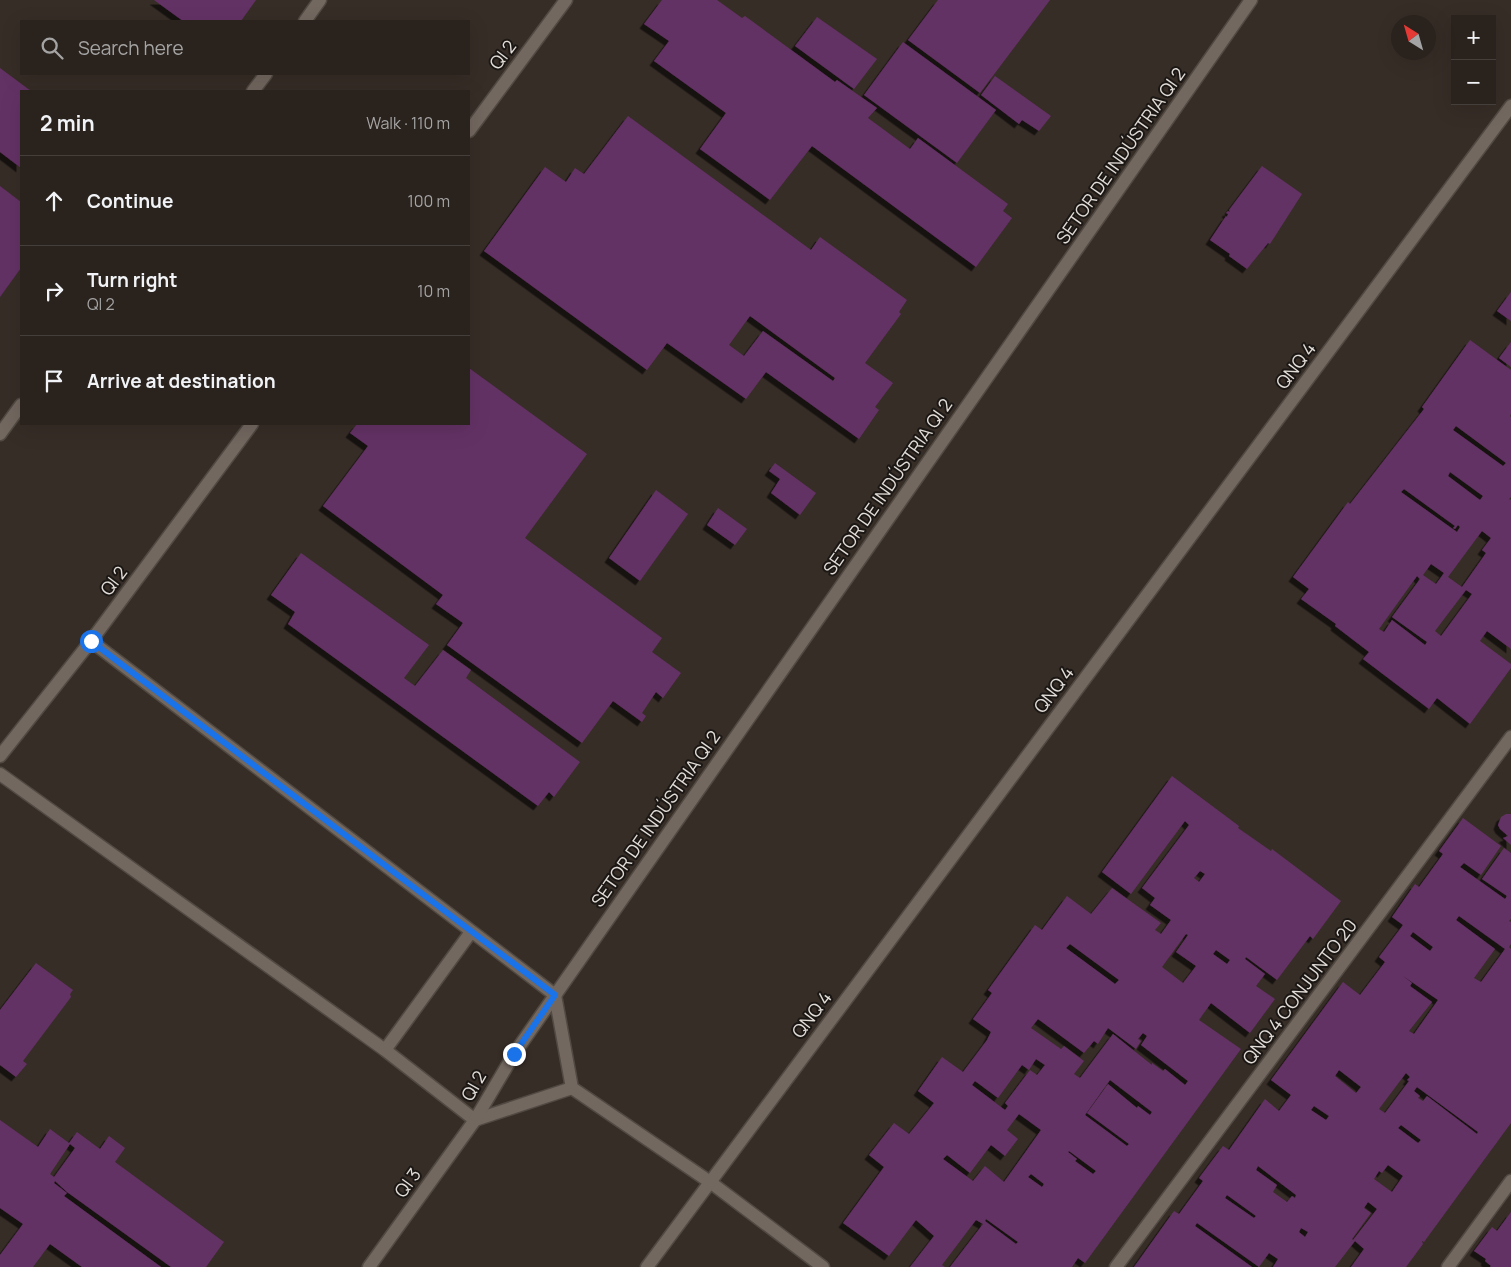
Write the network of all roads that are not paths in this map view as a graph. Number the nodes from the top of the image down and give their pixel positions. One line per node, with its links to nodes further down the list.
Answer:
1 (320, 0): 4 (street)
2 (566, 0): 8 (street, QI 2)
3 (1251, 0): 17 (street, SETOR DE INDÚSTRIA QI 2)
4 (306, 20)
5 (265, 75): 6 (street)
6 (254, 90)
7 (1511, 106): 22 (street, QNQ 4)
8 (470, 130)
9 (20, 406): 11 (street)
10 (251, 425): 12 (street, QI 2)
11 (0, 434)
12 (91, 641): 14 (street, QI 2); 16 (street)
13 (1511, 737): 26 (street, QNQ 4 CONJUNTO 20)
14 (0, 756)
15 (0, 774): 18 (street)
16 (471, 932): 17 (street); 18 (street)
17 (555, 995): 19 (street); 20 (street, QI 2)
18 (385, 1050): 20 (street)
19 (572, 1088): 20 (street); 22 (street)
20 (475, 1120): 23 (street, QI 3)
21 (1511, 1181): 27 (street)
22 (710, 1182): 24 (street, QNQ 4); 25 (street)
23 (369, 1267)
24 (647, 1267)
25 (823, 1267)
26 (1116, 1267)
27 (1448, 1267)

